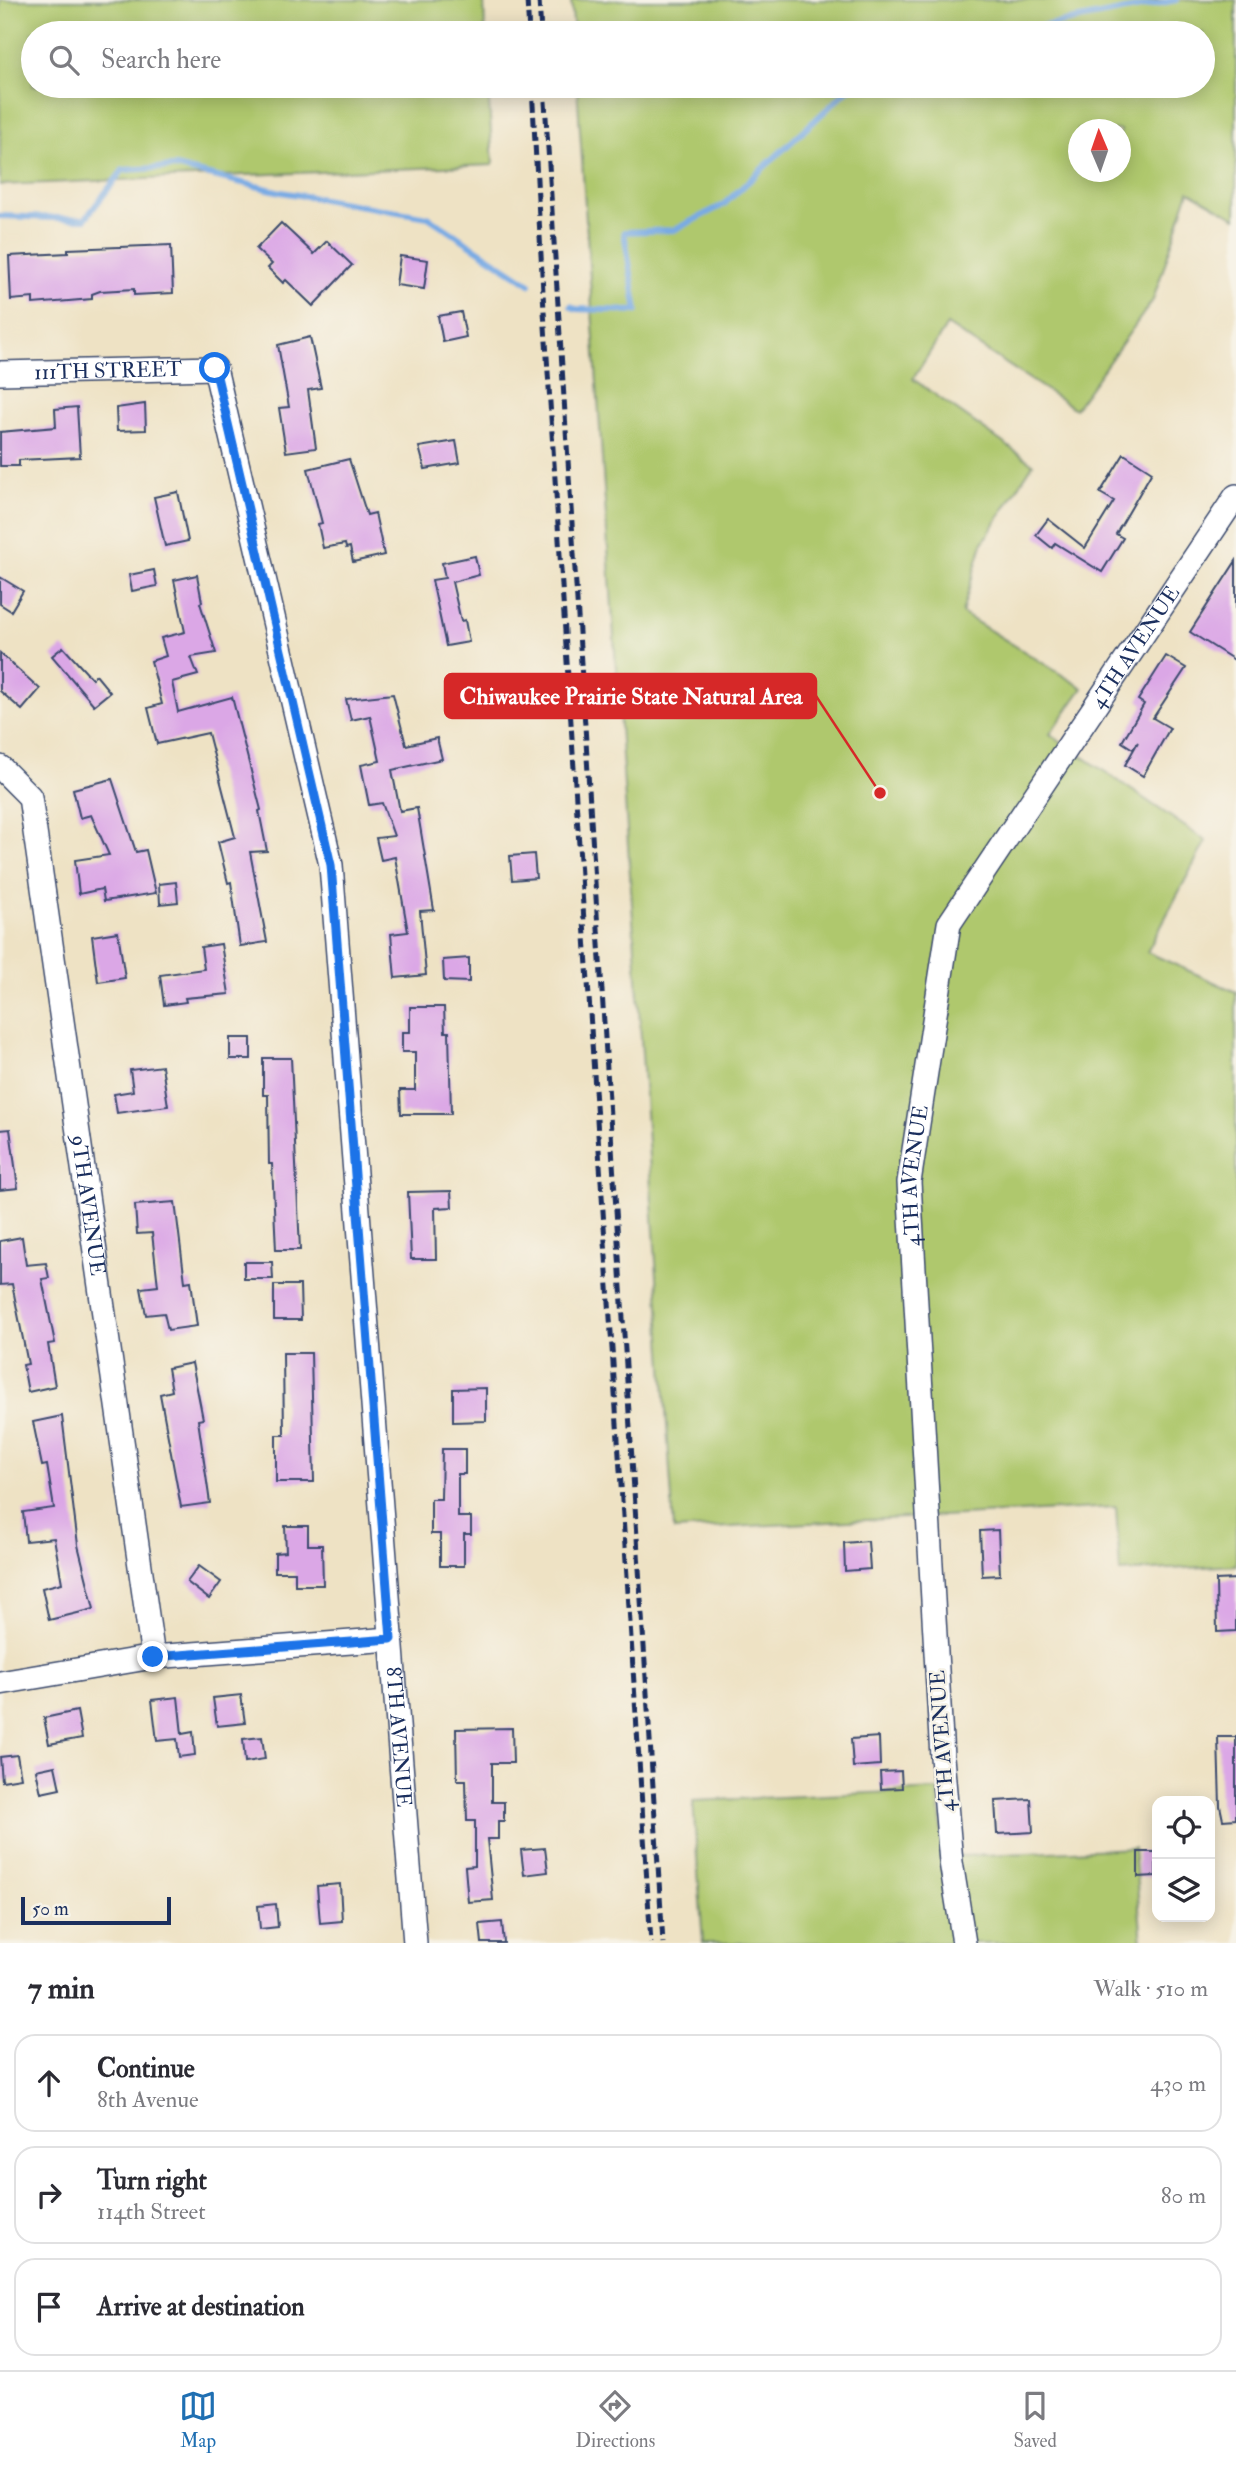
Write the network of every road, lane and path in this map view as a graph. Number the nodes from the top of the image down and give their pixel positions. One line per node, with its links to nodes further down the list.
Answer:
1 (215, 368): 2 (street, 111TH STREET); 5 (street, 8TH AVENUE)
2 (0, 373)
3 (1236, 496): 9 (street, 4TH AVENUE)
4 (0, 767): 6 (street, 9TH AVENUE)
5 (391, 1639): 6 (street); 8 (street, 8TH AVENUE)
6 (153, 1657): 7 (street)
7 (0, 1682)
8 (415, 1943)
9 (964, 1943)

